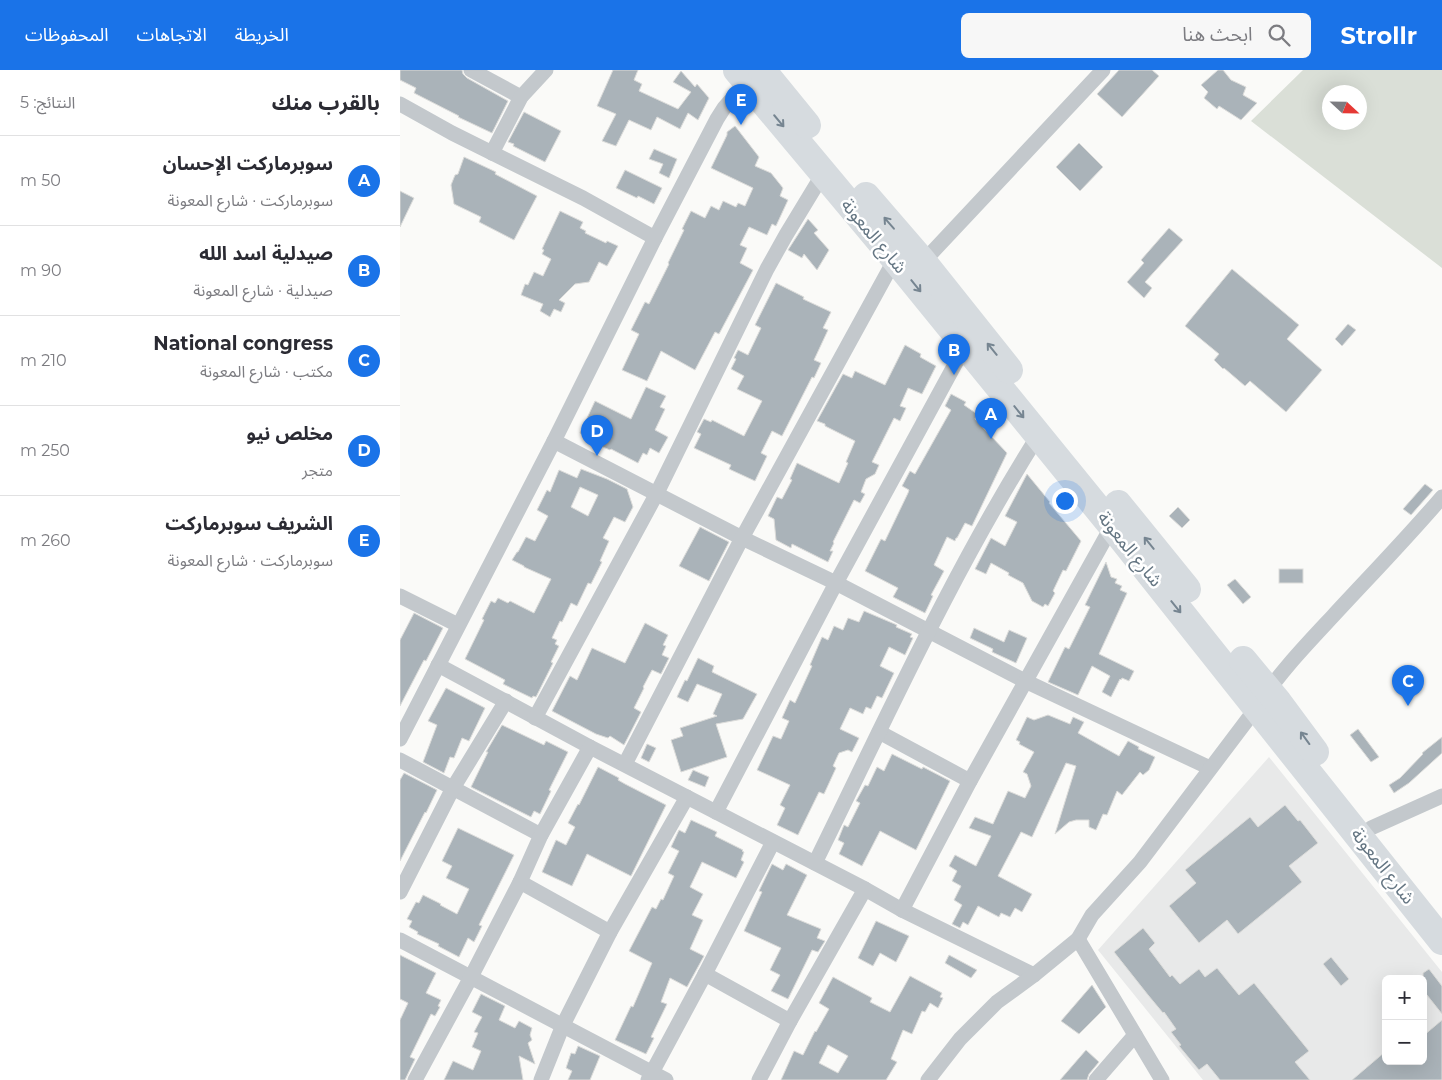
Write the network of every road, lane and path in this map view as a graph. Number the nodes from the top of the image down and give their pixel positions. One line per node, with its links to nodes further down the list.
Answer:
1 (471, 70): 5 (street)
2 (546, 70): 5 (street)
3 (1103, 70): 11 (street)
4 (748, 74): 8 (highway, شارع المعونة, one-way to 8); 9 (street); 11 (highway, شارع المعونة, one-way to 4)
5 (521, 97): 7 (street)
6 (400, 104): 7 (street)
7 (492, 153): 9 (street)
8 (823, 174): 10 (highway, شارع المعونة); 15 (street)
9 (656, 238): 14 (street)
10 (894, 259): 12 (highway, شارع المعونة, one-way to 12); 20 (street)
11 (923, 262): 27 (highway, شارع المعونة, one-way to 11)
12 (965, 346): 13 (highway, شارع المعونة, one-way to 13); 21 (street)
13 (1038, 436): 19 (highway, شارع المعونة); 24 (street)
14 (554, 441): 15 (street); 23 (street)
15 (657, 493): 20 (street); 29 (street)
16 (1442, 497): 18 (street)
17 (1442, 514): 18 (street)
18 (1420, 522): 27 (street)
19 (1112, 526): 26 (street); 27 (highway, شارع المعونة, one-way to 27)
20 (742, 538): 21 (street); 34 (street)
21 (836, 583): 24 (street); 40 (street)
22 (400, 596): 23 (street)
23 (458, 625): 25 (street)
24 (928, 631): 26 (street); 30 (street)
25 (438, 665): 28 (street); 31 (street)
26 (1026, 681): 35 (street); 36 (street)
27 (1262, 698): 35 (street); 41 (highway, شارع المعونة, one-way to 27); 53 (highway, شارع المعونة)
28 (506, 701): 29 (street); 37 (street)
29 (536, 718): 32 (street)
30 (879, 732): 36 (street); 44 (street)
31 (400, 739)
32 (590, 747): 34 (street); 42 (street)
33 (400, 760): 37 (street)
34 (625, 764): 39 (street)
35 (1210, 768): 51 (street)
36 (970, 781): 48 (street)
37 (453, 788): 42 (street); 47 (street)
38 (1442, 796): 41 (street)
39 (687, 797): 40 (street); 50 (street)
40 (716, 812): 43 (street)
41 (1371, 828): 49 (highway, شارع المعونة)
42 (540, 835): 45 (street)
43 (773, 842): 44 (street); 54 (street)
44 (814, 863): 46 (street)
45 (520, 882): 50 (street); 56 (street)
46 (865, 889): 48 (street); 57 (street)
47 (400, 892)
48 (902, 910): 55 (street)
49 (1442, 915)
50 (610, 932): 58 (street)
51 (1078, 939): 55 (street); 59 (street)
52 (400, 940): 56 (street)
53 (1442, 941)
54 (705, 974): 57 (street); 60 (street)
55 (1034, 975): 65 (street)
56 (471, 977): 58 (street); 61 (street)
57 (790, 1021): 64 (street)
58 (563, 1025): 60 (street); 62 (street)
59 (1135, 1035): 66 (street); 67 (street)
60 (650, 1076): 63 (street)
61 (415, 1080)
62 (540, 1080)
63 (666, 1080)
64 (759, 1080)
65 (928, 1080)
66 (1096, 1080)
67 (1162, 1080)

